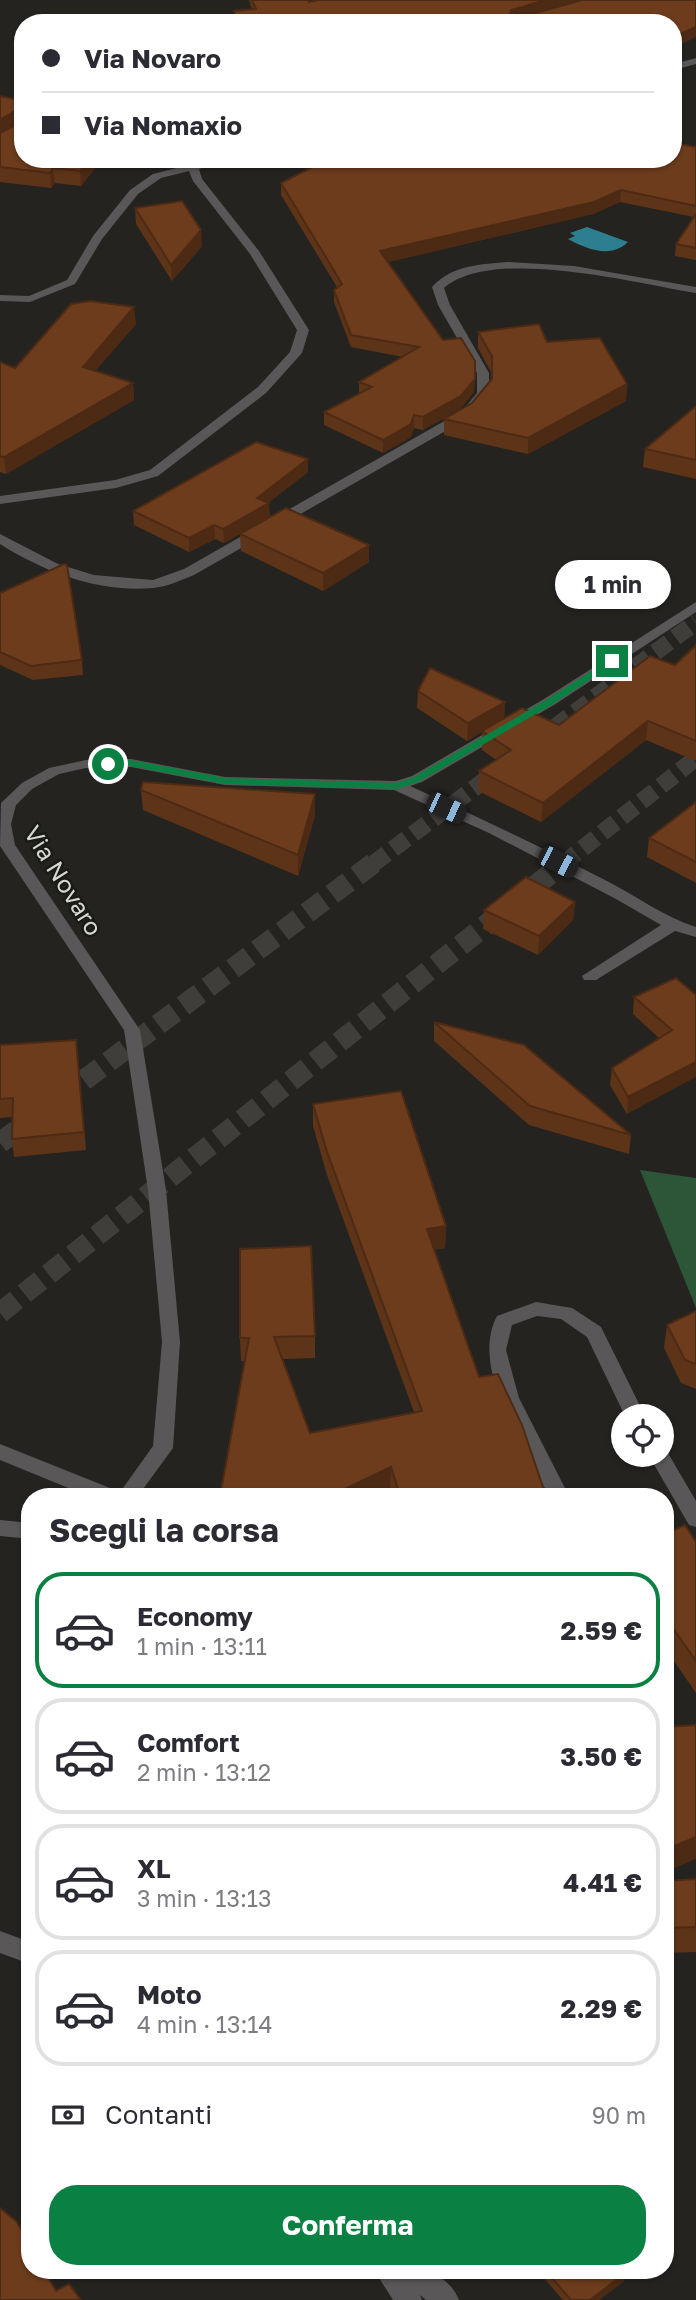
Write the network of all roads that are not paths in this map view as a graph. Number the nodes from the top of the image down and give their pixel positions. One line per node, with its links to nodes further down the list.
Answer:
1 (189, 168): 4 (street)
2 (193, 168): 5 (street)
3 (696, 290): 6 (street)
4 (0, 298)
5 (0, 500)
6 (0, 538)
7 (696, 606): 8 (street)
8 (397, 786): 9 (street, Via Novaro); 16 (street, Via Novaro)
9 (673, 926): 10 (street, Via Novaro); 11 (street)
10 (696, 932)
11 (590, 976)
12 (629, 1404): 17 (street)
13 (0, 1452): 15 (street)
14 (665, 1467): 18 (street)
15 (88, 1488)
16 (133, 1488)
17 (555, 1488)
18 (696, 1520)
19 (0, 1528): 20 (street)
20 (21, 1530)
21 (0, 1942): 22 (street)
22 (21, 1950)
23 (394, 2279): 25 (street)
24 (421, 2279): 26 (street)
25 (409, 2300)
26 (446, 2300)

